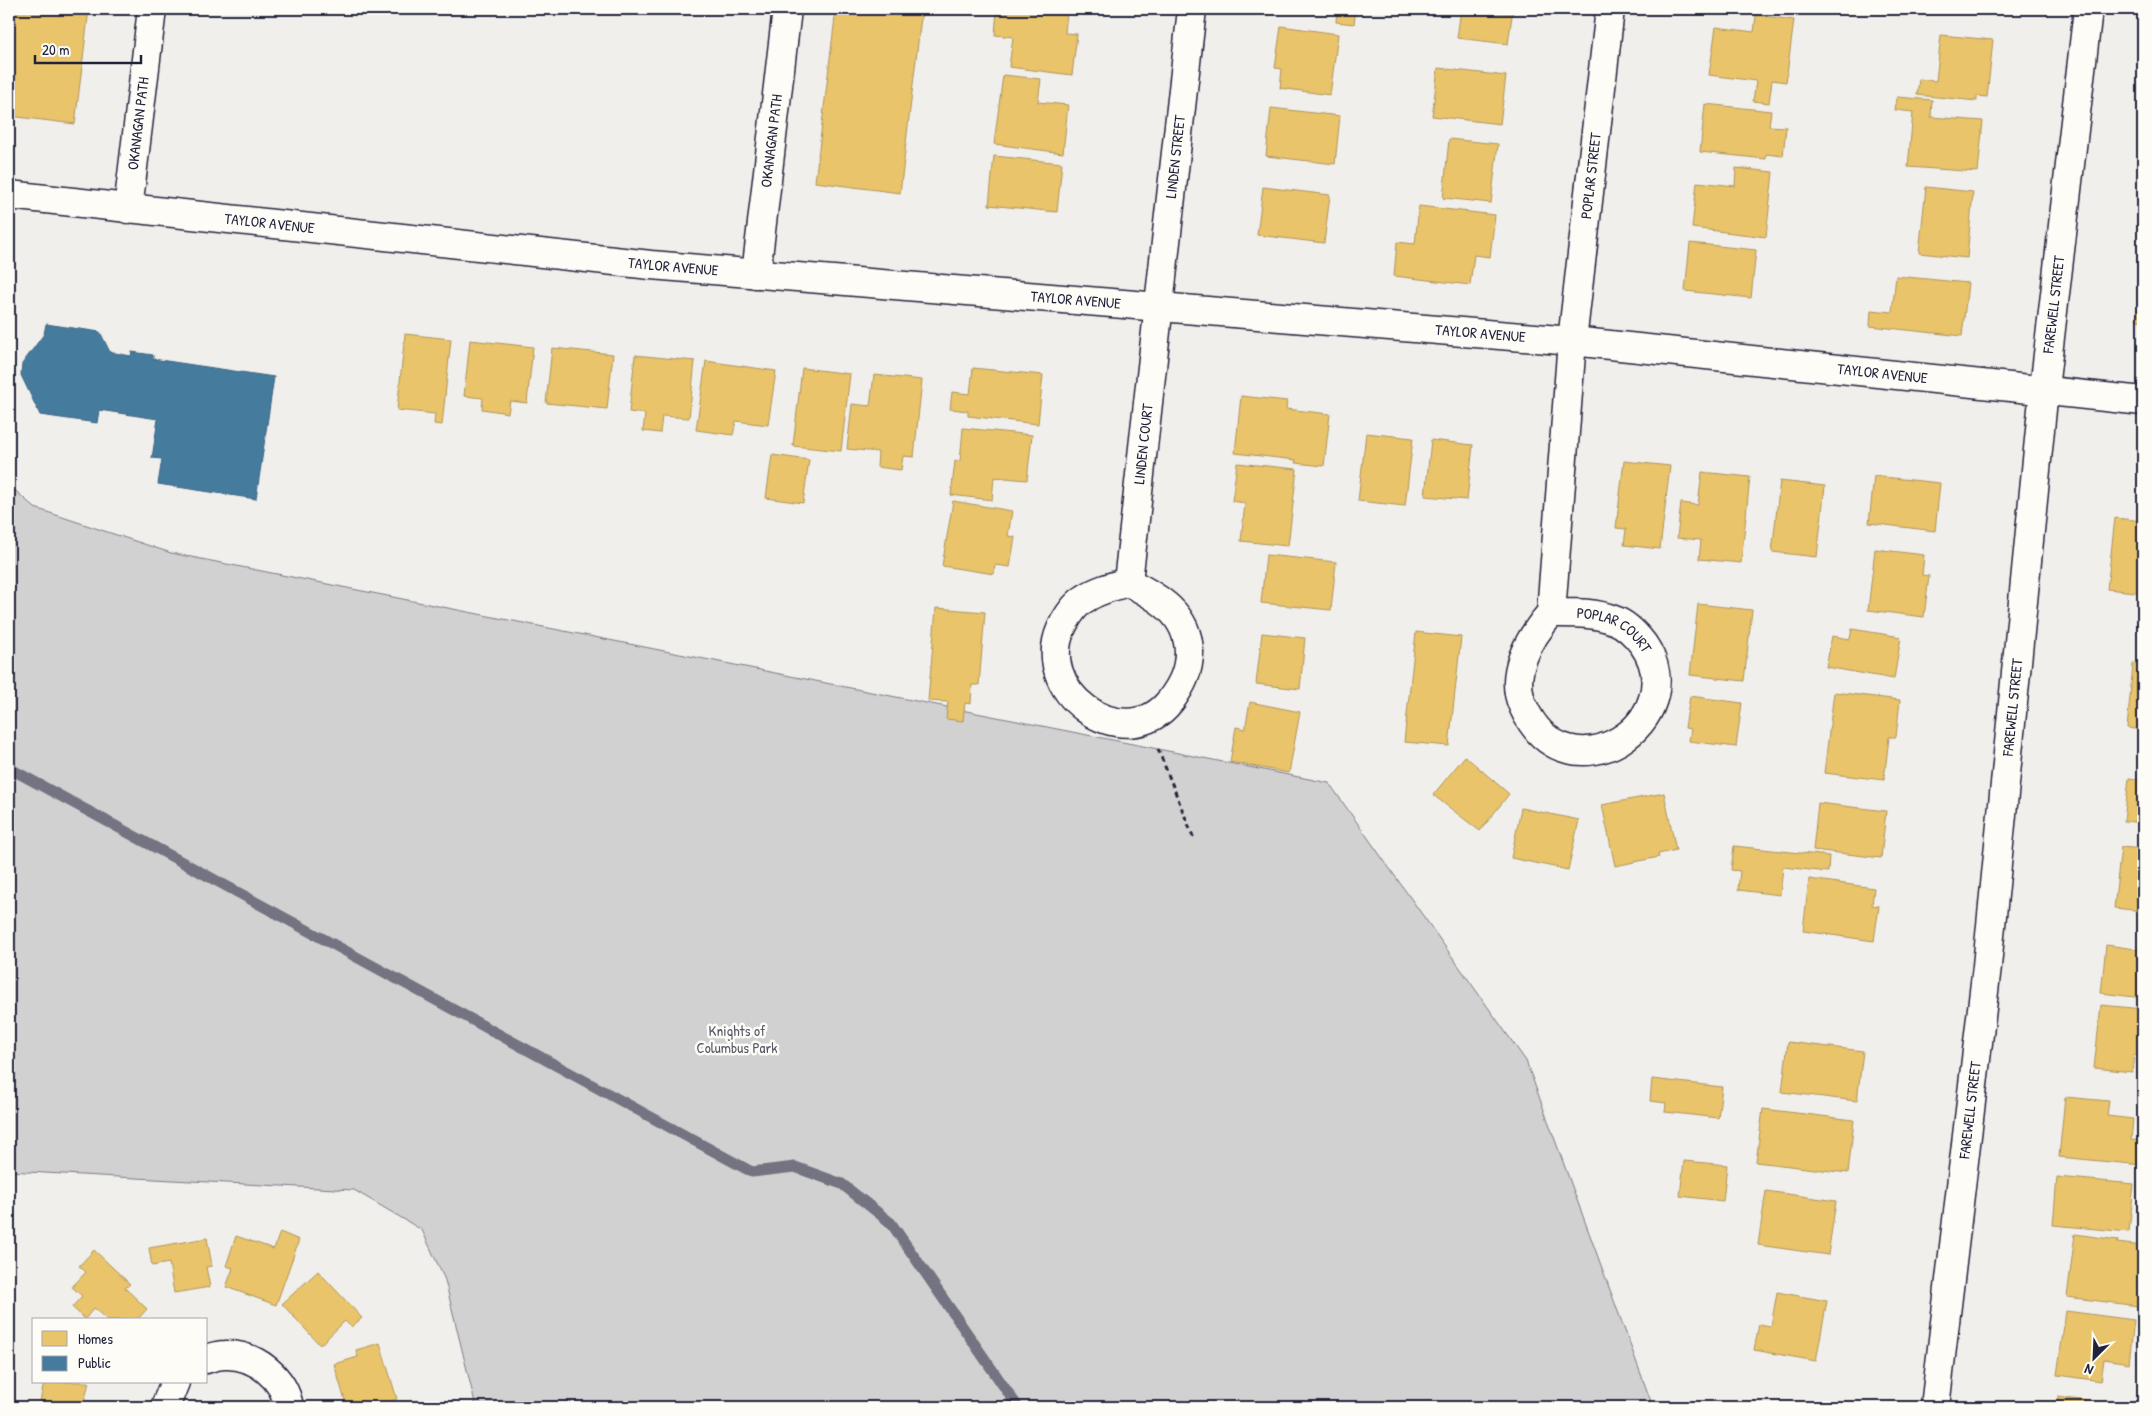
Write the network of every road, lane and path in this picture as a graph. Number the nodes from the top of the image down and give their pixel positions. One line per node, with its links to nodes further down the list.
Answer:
1 (152, 9): 7 (street, OKANAGAN PATH)
2 (787, 9): 8 (street, OKANAGAN PATH)
3 (1192, 9): 9 (street, LINDEN STREET)
4 (1610, 9): 10 (street, POPLAR STREET)
5 (2088, 9): 11 (street, FAREWELL STREET)
6 (9, 196): 7 (street, TAYLOR AVENUE)
7 (128, 209): 8 (street, TAYLOR AVENUE)
8 (756, 274): 9 (street, TAYLOR AVENUE)
9 (1160, 305): 10 (street, TAYLOR AVENUE); 13 (street, LINDEN COURT)
10 (1572, 341): 11 (street, TAYLOR AVENUE); 14 (street, POPLAR COURT)
11 (2044, 390): 12 (street, TAYLOR AVENUE); 21 (street, FAREWELL STREET)
12 (2143, 401)
13 (1128, 582): 13 (street)
14 (1551, 613): 14 (street, POPLAR COURT)
15 (1162, 757): 16 (path)
16 (1194, 839)
17 (208, 1358): 20 (street)
18 (174, 1384): 19 (street)
19 (165, 1407)
20 (289, 1407)
21 (1935, 1407)

